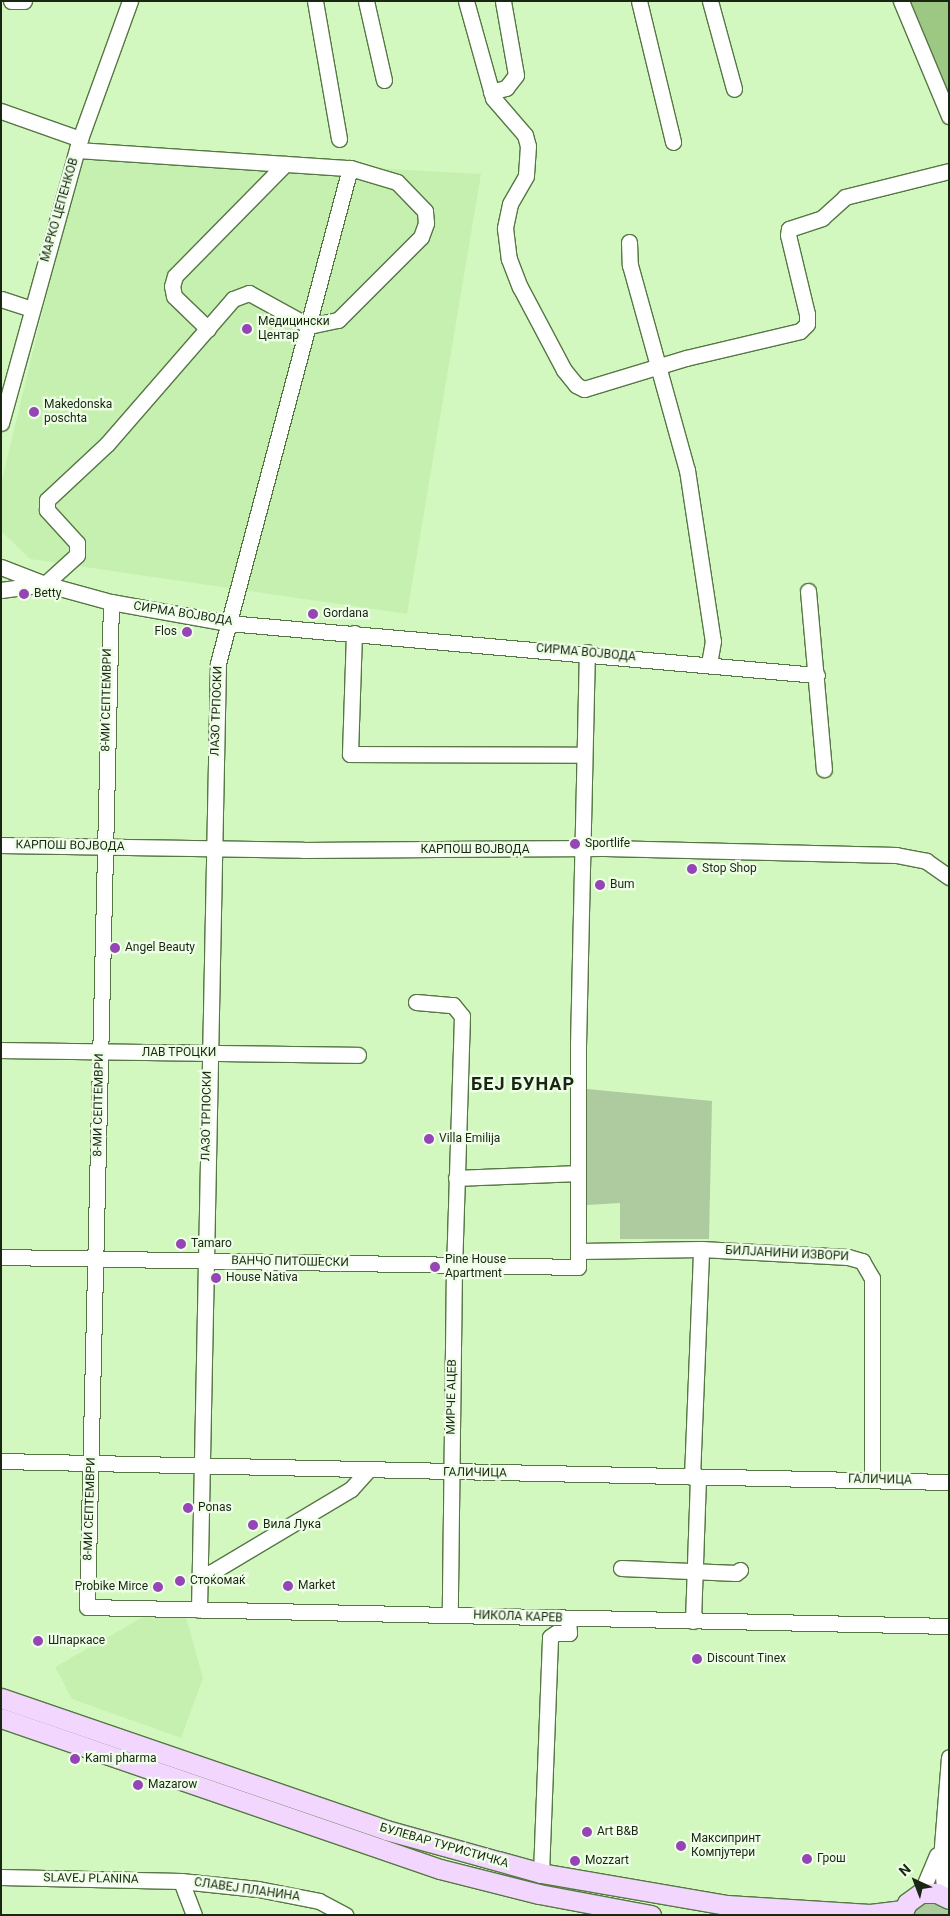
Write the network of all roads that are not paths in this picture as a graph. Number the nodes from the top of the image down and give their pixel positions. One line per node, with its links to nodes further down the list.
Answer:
1 (11, 1): 2 (street)
2 (24, 1)
3 (130, 1): 18 (street, МАРКО ЦЕПЕНКОВ)
4 (314, 1): 16 (street)
5 (366, 1): 11 (street)
6 (466, 1): 13 (street)
7 (503, 1): 13 (street)
8 (639, 1): 17 (street)
9 (710, 1): 12 (street)
10 (901, 1): 15 (street)
11 (384, 80)
12 (734, 89)
13 (491, 92): 27 (street)
14 (1, 111): 18 (street)
15 (949, 116)
16 (339, 139)
17 (673, 142)
18 (79, 145): 19 (street); 24 (street, МАРКО ЦЕПЕНКОВ)
19 (285, 164): 20 (street); 26 (street)
20 (350, 168): 25 (street, ЛАЗО ТРПОСКИ); 25 (street)
21 (949, 171): 27 (street)
22 (628, 242): 27 (street)
23 (1, 299): 24 (street)
24 (31, 309): 28 (street, МАРКО ЦЕПЕНКОВ)
25 (309, 326): 26 (street); 34 (street, ЛАЗО ТРПОСКИ)
26 (208, 328): 30 (street)
27 (658, 368): 37 (street)
28 (1, 423)
29 (1, 567): 30 (street, СИРМА ВОЈВОДА)
30 (45, 584): 31 (street); 33 (street, СИРМА ВОЈВОДА)
31 (1, 590)
32 (808, 591): 38 (street)
33 (111, 602): 34 (street, СИРМА ВОЈВОДА); 42 (street, 8-МИ СЕПТЕМВРИ)
34 (228, 623): 35 (street, СИРМА ВОЈВОДА); 43 (street, ЛАЗО ТРПОСКИ)
35 (354, 633): 36 (street, СИРМА ВОЈВОДА); 39 (street)
36 (587, 652): 37 (street, СИРМА ВОЈВОДА); 39 (street)
37 (709, 664): 38 (street, СИРМА ВОЈВОДА)
38 (817, 675): 40 (street)
39 (583, 755): 44 (street)
40 (824, 769)
41 (1, 845): 42 (street, КАРПОШ ВОЈВОДА)
42 (106, 847): 43 (street, КАРПОШ ВОЈВОДА); 48 (street, 8-МИ СЕПТЕМВРИ)
43 (213, 848): 44 (street, КАРПОШ ВОЈВОДА); 49 (street, ЛАЗО ТРПОСКИ)
44 (584, 849): 45 (street, КАРПОШ ВОЈВОДА); 51 (street)
45 (947, 872)
46 (416, 1002): 52 (street, МИРЧЕ АЦЕВ)
47 (1, 1050): 48 (street, ЛАВ ТРОЦКИ)
48 (100, 1052): 49 (street, ЛАВ ТРОЦКИ); 56 (street, 8-МИ СЕПТЕМВРИ)
49 (208, 1053): 50 (street, ЛАВ ТРОЦКИ); 57 (street, ЛАЗО ТРПОСКИ)
50 (358, 1056)
51 (578, 1173): 52 (street); 54 (street)
52 (456, 1178): 58 (street, МИРЧЕ АЦЕВ)
53 (701, 1249): 54 (street, БИЛЈАНИНИ ИЗВОРИ); 64 (street); 65 (street, БИЛЈАНИНИ ИЗВОРИ)
54 (580, 1251): 58 (street, ВАНЧО ПИТОШЕСКИ)
55 (1, 1257): 56 (street, ВАНЧО ПИТОШЕСКИ)
56 (96, 1258): 57 (street, ВАНЧО ПИТОШЕСКИ); 60 (street, 8-МИ СЕПТЕМВРИ)
57 (204, 1261): 58 (street, ВАНЧО ПИТОШЕСКИ); 61 (street, ЛАЗО ТРПОСКИ)
58 (454, 1266): 63 (street, МИРЧЕ АЦЕВ)
59 (1, 1461): 60 (street, ГАЛИЧИЦА)
60 (92, 1463): 61 (street, ГАЛИЧИЦА); 71 (street, 8-МИ СЕПТЕМВРИ)
61 (200, 1466): 62 (street, ГАЛИЧИЦА); 70 (street, ЛАЗО ТРПОСКИ)
62 (368, 1470): 63 (street, ГАЛИЧИЦА); 70 (street)
63 (451, 1472): 64 (street, ГАЛИЧИЦА); 73 (street, МИРЧЕ АЦЕВ)
64 (695, 1477): 65 (street, ГАЛИЧИЦА); 69 (street)
65 (872, 1480): 66 (street, ГАЛИЧИЦА)
66 (949, 1482)
67 (621, 1568): 69 (street)
68 (740, 1570): 69 (street)
69 (695, 1571): 75 (street)
70 (200, 1576): 72 (street, ЛАЗО ТРПОСКИ)
71 (87, 1607): 72 (street, НИКОЛА КАРЕВ)
72 (199, 1610): 73 (street, НИКОЛА КАРЕВ)
73 (450, 1615): 74 (street, НИКОЛА КАРЕВ)
74 (568, 1619): 75 (street, НИКОЛА КАРЕВ); 81 (street)
75 (693, 1621): 76 (street, НИКОЛА КАРЕВ)
76 (949, 1626)
77 (1, 1698): 81 (main road, БУЛЕВАР ТУРИСТИЧКА)
78 (1, 1718): 89 (main road, БУЛЕВАР ТУРИСТИЧКА)
79 (949, 1757): 80 (street)
80 (942, 1836): 84 (street); 85 (street)
81 (541, 1873): 86 (main road, БУЛЕВАР ТУРИСТИЧКА)
82 (1, 1877): 83 (street, SLAVEJ PLANINA)
83 (182, 1881): 87 (street, СЛАВЕЈ ПЛАНИНА); 88 (street, СЛАВЕЈ ПЛАНИНА)
84 (921, 1894): 85 (main road); 86 (main road)
85 (947, 1898)
86 (902, 1912)
87 (194, 1915)
88 (345, 1915)
89 (651, 1915)

